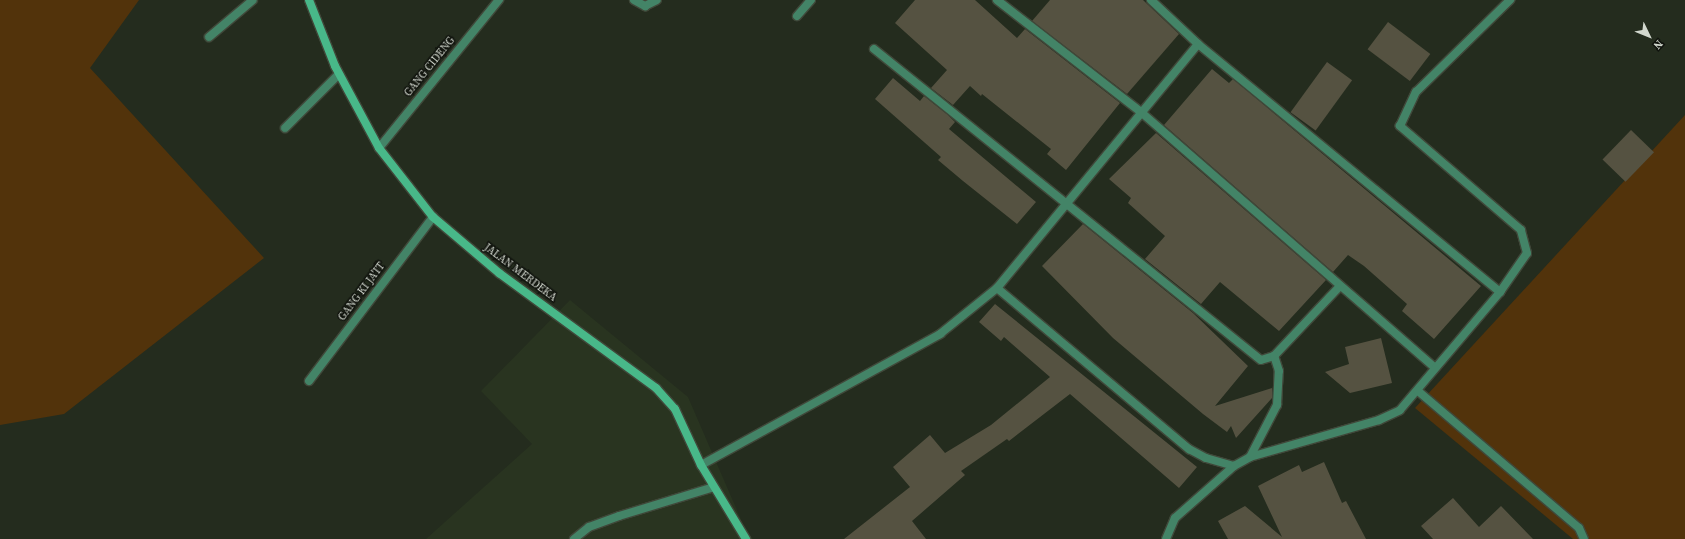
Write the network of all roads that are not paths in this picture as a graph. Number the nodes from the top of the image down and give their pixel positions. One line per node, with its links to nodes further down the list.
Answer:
1 (253, 0): 11 (street)
2 (309, 0): 14 (street, JALAN MERDEKA)
3 (499, 0): 17 (street, GANG CIDENG)
4 (634, 0): 5 (street)
5 (657, 0)
6 (811, 0): 10 (street)
7 (997, 0): 15 (street)
8 (1151, 0): 12 (street)
9 (1510, 0): 22 (street)
10 (796, 16)
11 (209, 37)
12 (1198, 44): 15 (street); 22 (street)
13 (874, 49): 18 (street)
14 (339, 74): 16 (street); 17 (street, JALAN MERDEKA)
15 (1142, 113): 18 (street); 20 (street)
16 (284, 128)
17 (379, 148): 19 (street, JALAN MERDEKA)
18 (1065, 204): 21 (street); 23 (street)
19 (433, 217): 25 (street, GANG KI JA'IT); 28 (street, JALAN MERDEKA)
20 (1340, 286): 23 (street); 24 (street)
21 (997, 288): 28 (street); 29 (street)
22 (1500, 292): 24 (street)
23 (1274, 356): 27 (street)
24 (1434, 367): 26 (street)
25 (309, 381)
26 (1418, 391): 27 (street); 34 (street)
27 (1250, 457): 29 (street)
28 (701, 465): 30 (street, JALAN MERDEKA)
29 (1234, 466): 33 (street)
30 (714, 487): 31 (street); 32 (street, JALAN MERDEKA)
31 (574, 539)
32 (746, 539)
33 (1166, 539)
34 (1584, 539)

